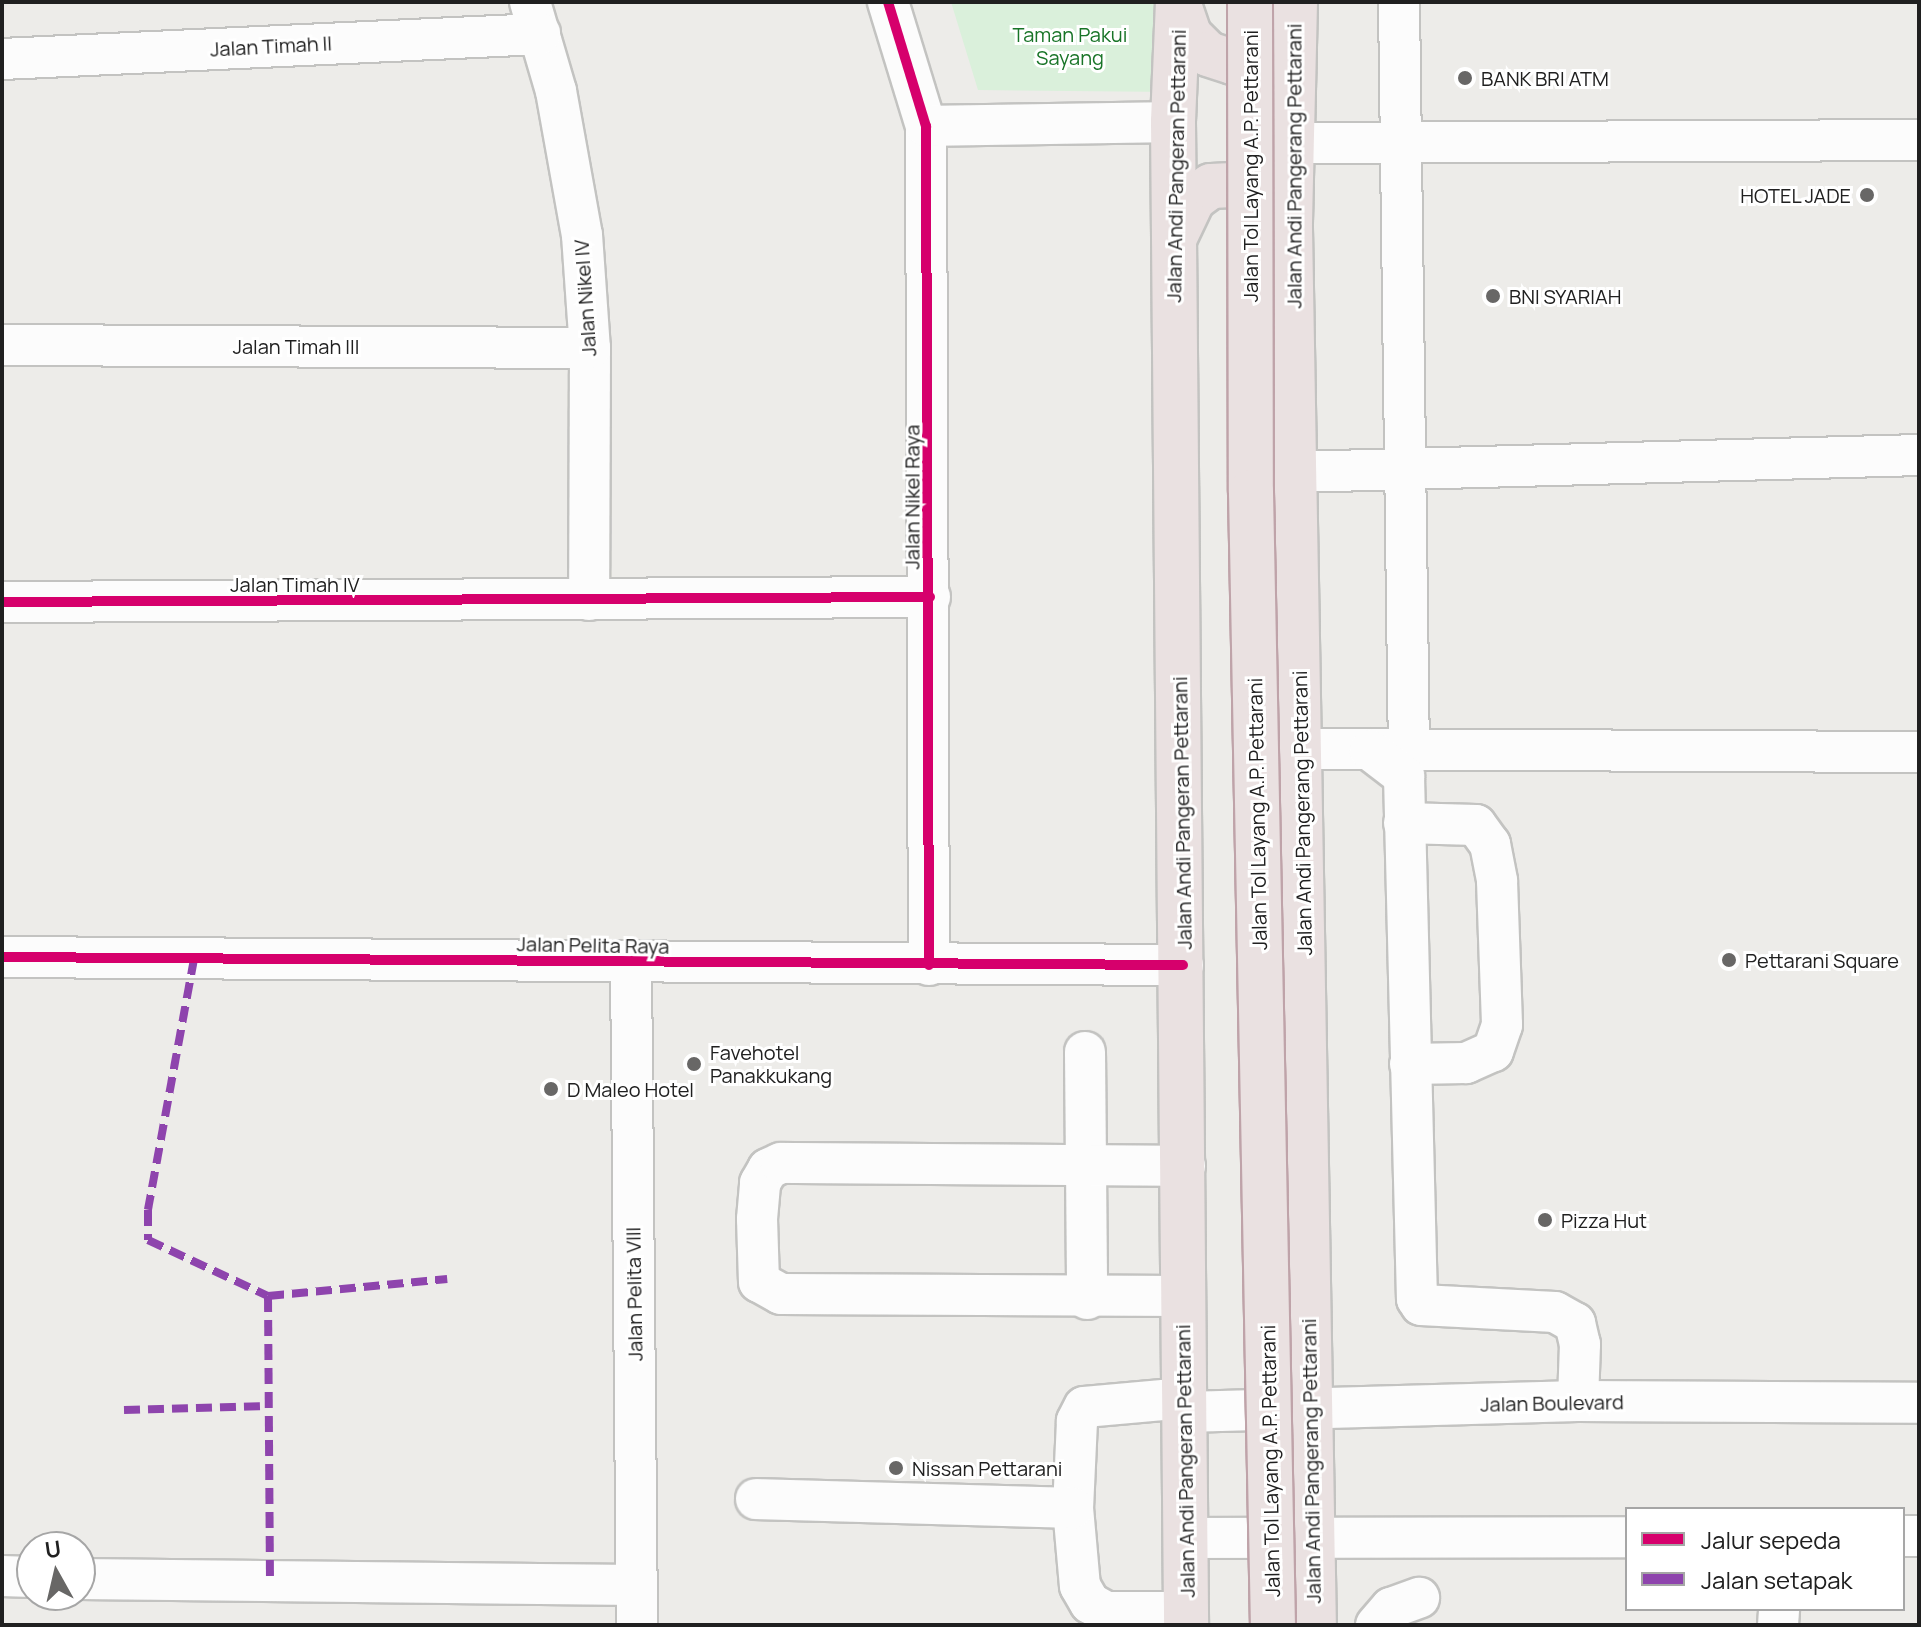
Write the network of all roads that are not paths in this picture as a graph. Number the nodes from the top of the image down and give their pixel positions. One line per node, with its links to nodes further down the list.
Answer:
1 (888, 2): 10 (street, Jalan Nikel Raya)
2 (1178, 2): 5 (highway); 9 (highway, Jalan Andi Pangeran Pettarani)
3 (1221, 2): 52 (highway, Jalan Tol Layang A.P. Pettarani)
4 (1250, 2): 53 (highway, Jalan Tol Layang A.P. Pettarani, bridge)
5 (1294, 2): 13 (highway, Jalan Andi Pangerang Pettarani)
6 (1399, 2): 12 (street)
7 (535, 18): 8 (street, Jalan Timah II); 17 (street, Jalan Nikel IV)
8 (2, 59)
9 (1173, 122): 10 (street); 15 (highway, Jalan Andi Pangeran Pettarani)
10 (926, 126): 21 (street, Jalan Nikel Raya)
11 (1919, 140): 12 (street)
12 (1402, 142): 13 (street); 19 (street)
13 (1292, 143): 14 (highway, Jalan Andi Pangerang Pettarani)
14 (1290, 229): 15 (highway); 20 (highway, Jalan Andi Pangerang Pettarani)
15 (1173, 241): 31 (highway, Jalan Andi Pangeran Pettarani)
16 (2, 345): 17 (street, Jalan Timah III)
17 (590, 348): 22 (street, Jalan Nikel IV)
18 (1919, 455): 19 (street)
19 (1406, 469): 20 (street); 26 (street)
20 (1296, 472): 24 (highway, Jalan Andi Pangerang Pettarani)
21 (930, 597): 22 (street, Jalan Timah IV); 30 (street, Jalan Nikel Raya)
22 (589, 600): 23 (street, Jalan Timah IV)
23 (2, 602)
24 (1302, 749): 26 (street); 41 (highway, Jalan Andi Pangerang Pettarani)
25 (1919, 752): 26 (street)
26 (1389, 756): 27 (street)
27 (1404, 823): 33 (street); 33 (street)
28 (2, 957): 29 (street, Jalan Pelita Raya)
29 (631, 963): 30 (street, Jalan Pelita Raya); 48 (street, Jalan Pelita VIII)
30 (929, 965): 31 (street, Jalan Pelita Raya)
31 (1183, 965): 35 (highway, Jalan Andi Pangeran Pettarani)
32 (1085, 1052): 34 (street)
33 (1410, 1064): 38 (street)
34 (1085, 1165): 35 (street); 37 (street); 37 (street)
35 (1185, 1166): 36 (highway, Jalan Andi Pangeran Pettarani)
36 (1183, 1296): 37 (street); 40 (highway, Jalan Andi Pangeran Pettarani)
37 (1087, 1299)
38 (1578, 1401): 39 (street, Jalan Boulevard); 41 (street, Jalan Boulevard)
39 (1919, 1403)
40 (1185, 1405): 41 (street, Jalan Boulevard); 43 (street, Jalan Boulevard); 46 (highway, Jalan Andi Pangeran Pettarani)
41 (1309, 1409): 44 (highway, Jalan Andi Pangerang Pettarani)
42 (756, 1499): 43 (street)
43 (1073, 1508): 50 (street)
44 (1310, 1536): 45 (street); 46 (street); 54 (highway, Jalan Andi Pangerang Pettarani)
45 (1625, 1537)
46 (1187, 1538): 50 (highway, Jalan Andi Pangeran Pettarani)
47 (96, 1579): 48 (street)
48 (637, 1585): 51 (street, Jalan Pelita VIII)
49 (1419, 1598): 55 (street)
50 (1186, 1619)
51 (637, 1625)
52 (1247, 1625)
53 (1273, 1625)
54 (1314, 1625)
55 (1376, 1625)

